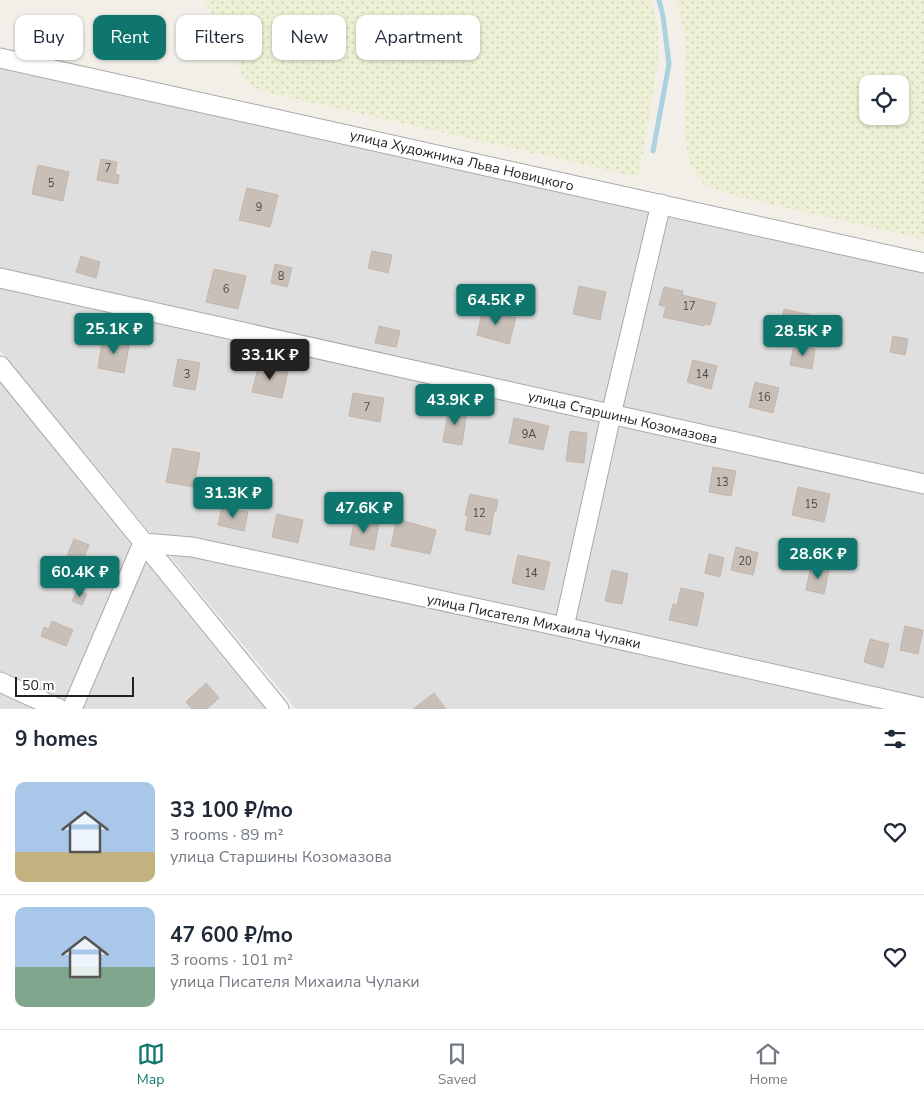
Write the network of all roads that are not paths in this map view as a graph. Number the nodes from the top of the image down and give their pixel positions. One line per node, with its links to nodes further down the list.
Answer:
1 (0, 58): 2 (street, улица Художника Льва Новицкого)
2 (662, 204): 3 (street, улица Художника Льва Новицкого); 6 (street)
3 (924, 263)
4 (0, 278): 6 (street, улица Старшины Козомазова)
5 (0, 366): 8 (street)
6 (611, 415): 7 (street, улица Старшины Козомазова); 9 (street)
7 (924, 484)
8 (143, 543): 9 (street, улица Писателя Михаила Чулаки); 13 (street); 14 (street)
9 (564, 627): 11 (street, улица Писателя Михаила Чулаки)
10 (0, 682): 12 (street)
11 (924, 708)
12 (59, 709)
13 (72, 709)
14 (279, 709)

